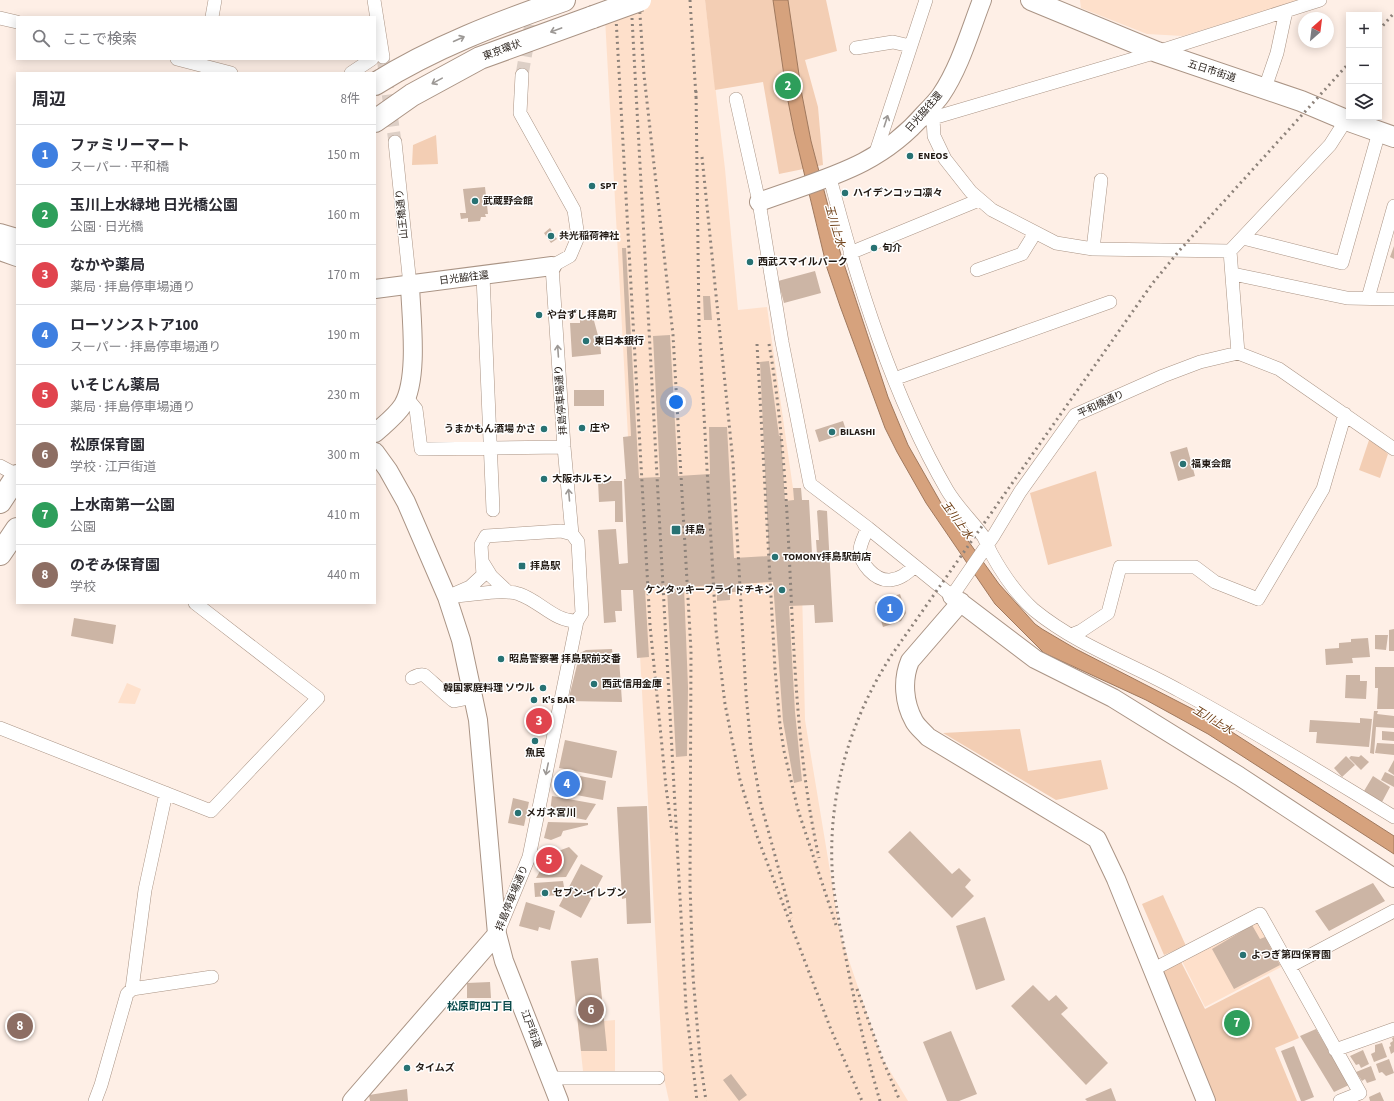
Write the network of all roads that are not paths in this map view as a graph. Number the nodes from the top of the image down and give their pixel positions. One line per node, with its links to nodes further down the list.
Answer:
1 (215, 0): 10 (street)
2 (374, 0): 11 (street)
3 (564, 0): 25 (highway, one-way to 3)
4 (640, 0): 29 (highway, 東京環状, one-way to 29, bridge)
5 (926, 0): 15 (street)
6 (982, 0): 28 (street, 日光脇往還)
7 (1320, 0): 9 (street)
8 (1037, 2): 17 (main road, 五日市街道)
9 (1286, 11): 17 (street); 26 (street)
10 (212, 16)
11 (375, 16)
12 (0, 18): 13 (street)
13 (16, 22)
14 (376, 28): 18 (street)
15 (910, 46): 16 (street); 33 (street, one-way to 15)
16 (856, 48)
17 (1157, 52): 26 (main road, 五日市街道); 28 (street)
18 (378, 56)
19 (186, 60): 21 (street)
20 (372, 60): 23 (street)
21 (205, 62): 22 (street)
22 (229, 72)
23 (353, 72)
24 (522, 75): 48 (street)
25 (376, 83)
26 (1265, 88): 30 (main road, 五日市街道)
27 (736, 99): 37 (street)
28 (927, 119): 33 (street, 日光脇往還); 36 (street)
29 (376, 120)
30 (1346, 120): 31 (main road, 五日市街道); 42 (street)
31 (1386, 135): 42 (street)
32 (395, 142): 52 (street, 山王橋通り)
33 (874, 158): 34 (street, 日光脇往還)
34 (825, 179): 37 (street, 日光脇往還); 46 (street)
35 (1101, 180): 43 (street)
36 (979, 200): 39 (street); 46 (street)
37 (760, 202): 71 (street)
38 (1394, 206): 54 (street)
39 (1035, 233): 43 (street); 49 (street)
40 (0, 234): 41 (main road)
41 (16, 238)
42 (1243, 238): 45 (street)
43 (1093, 248): 45 (street)
44 (0, 250): 47 (main road)
45 (1230, 251): 50 (street)
46 (850, 253): 58 (street)
47 (16, 256)
48 (552, 266): 51 (street, 日光脇往還); 62 (street, 拝島停車場通り, one-way to 48)
49 (977, 270)
50 (1233, 274): 54 (street); 57 (street)
51 (483, 276): 52 (street, 日光脇往還); 63 (street)
52 (410, 285): 53 (street, 日光脇往還); 59 (street)
53 (376, 289)
54 (1368, 298): 55 (street)
55 (1394, 299)
56 (1110, 302): 58 (street)
57 (1238, 353): 60 (street); 74 (street, 平和橋通り)
58 (894, 379): 74 (street)
59 (407, 398): 61 (street); 63 (street)
60 (1345, 414): 64 (street); 83 (street)
61 (376, 432)
62 (564, 447): 63 (street); 73 (street, 拝島停車場通り, one-way to 62)
63 (491, 449): 70 (street)
64 (1394, 449)
65 (376, 453): 79 (street, 江戸街道)
66 (0, 466): 67 (street)
67 (16, 474)
68 (16, 477): 69 (highway)
69 (0, 502)
70 (494, 510)
71 (868, 528): 77 (street); 77 (street)
72 (16, 530): 75 (highway)
73 (572, 534): 76 (street); 82 (street, 拝島停車場通り)
74 (984, 549): 80 (street, 平和橋通り); 83 (street)
75 (0, 554)
76 (483, 563): 78 (street); 79 (street)
77 (914, 567): 80 (street)
78 (508, 592): 79 (street); 82 (street)
79 (448, 598): 85 (street, 江戸街道)
80 (956, 599): 89 (street); 93 (street)
81 (196, 604): 87 (street)
82 (577, 621): 91 (street, 拝島停車場通り, one-way to 91)
83 (1071, 634): 88 (street)
84 (412, 678): 85 (street)
85 (474, 697): 91 (street, 江戸街道)
86 (0, 728): 87 (street)
87 (166, 793): 95 (street)
88 (1394, 817)
89 (1394, 878)
90 (1394, 911): 92 (street)
91 (497, 934): 98 (street, 江戸街道); 100 (street, 拝島停車場通り)
92 (1290, 966): 93 (street); 97 (street)
93 (1152, 970): 103 (street)
94 (212, 977): 95 (street)
95 (132, 989): 101 (street)
96 (1394, 1029): 97 (street)
97 (1335, 1050): 104 (street)
98 (550, 1078): 99 (street); 102 (street, 江戸街道)
99 (658, 1078)
100 (355, 1099)
101 (95, 1101)
102 (559, 1101)
103 (1206, 1101)
104 (1340, 1101)

